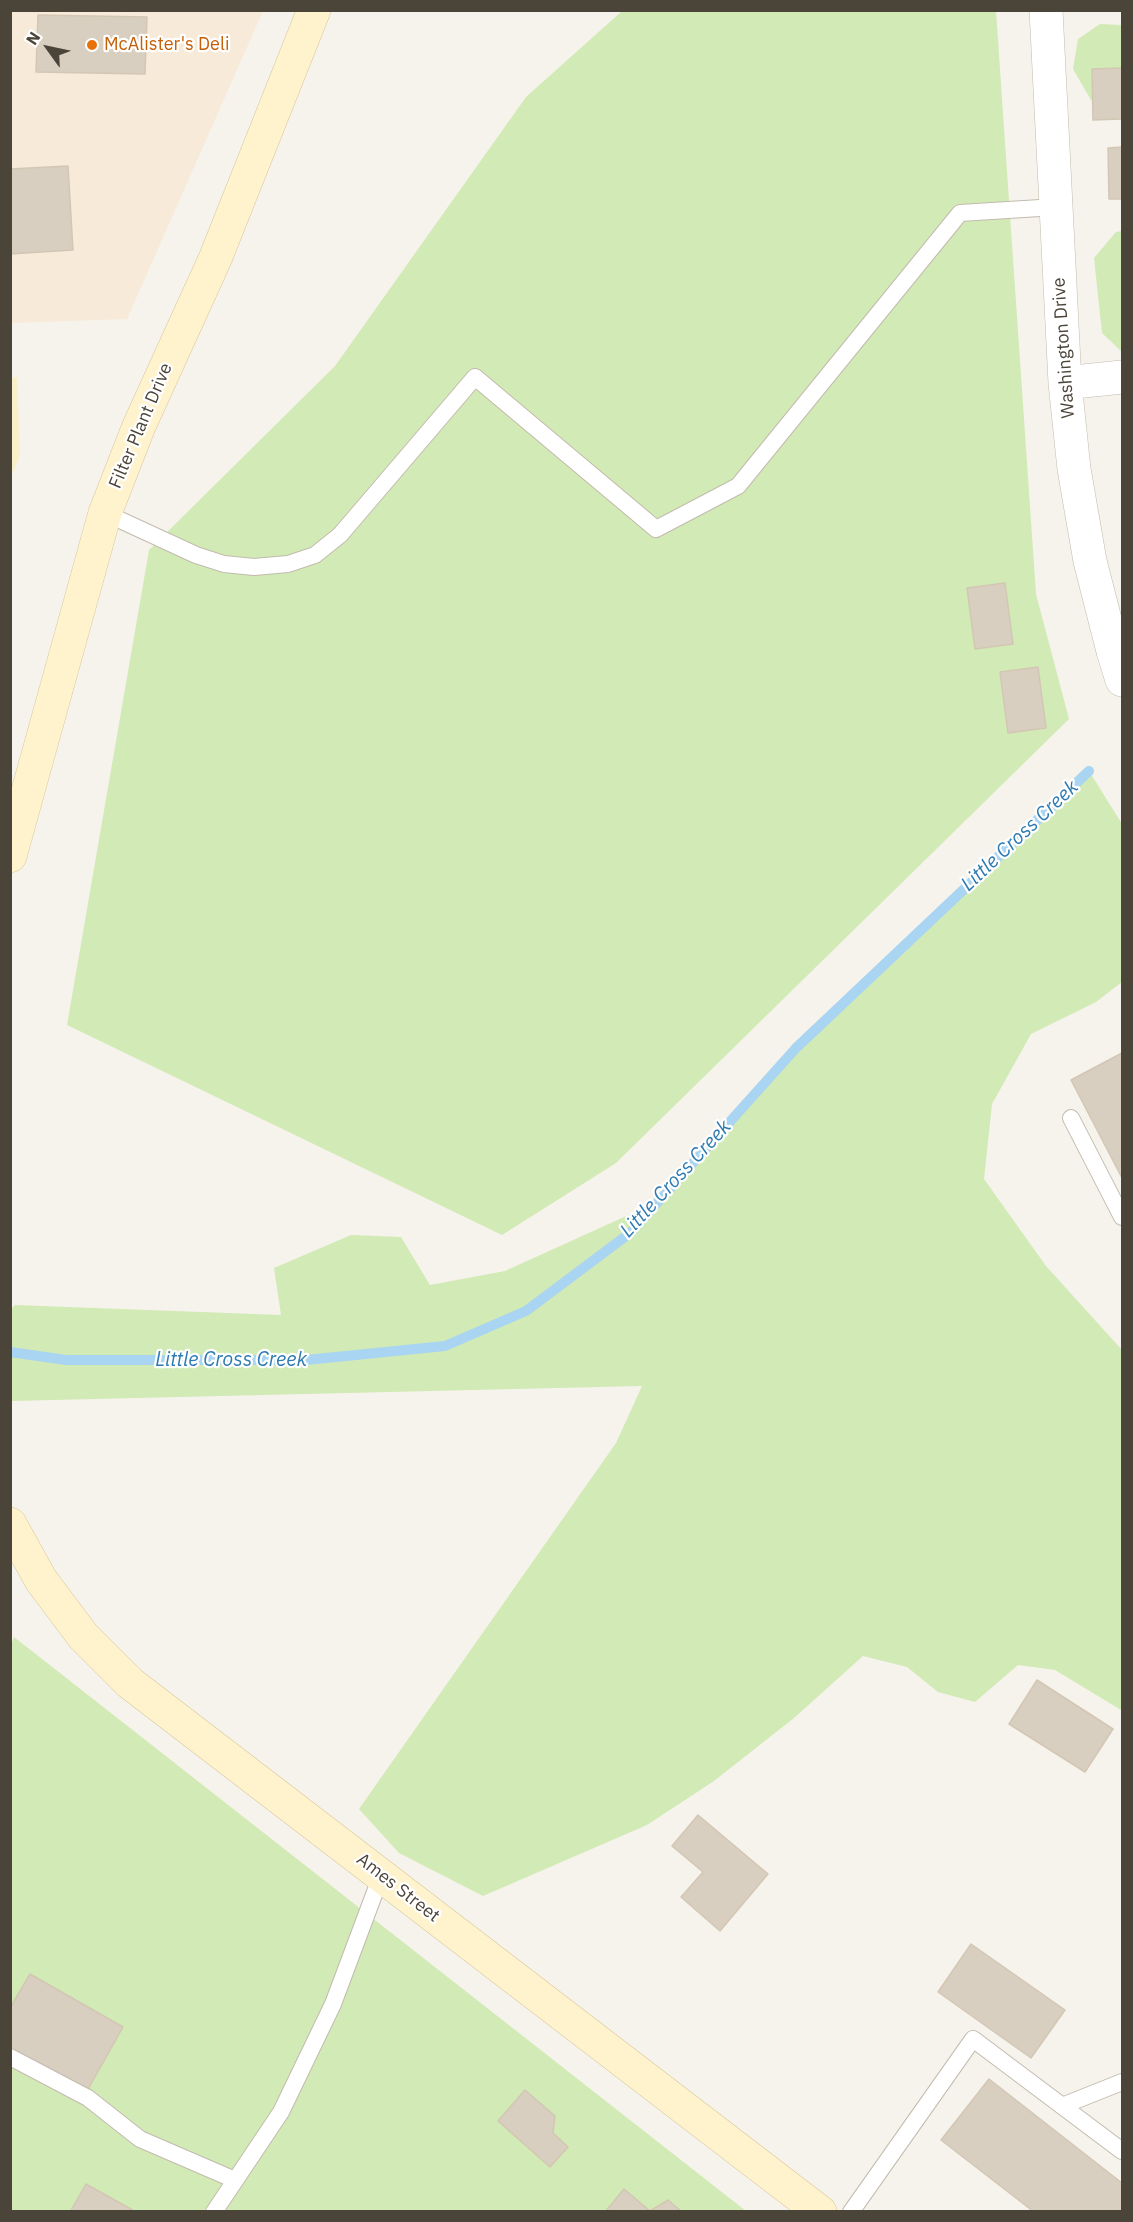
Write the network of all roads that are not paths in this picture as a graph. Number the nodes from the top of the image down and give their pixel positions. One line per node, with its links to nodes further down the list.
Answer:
1 (314, 10): 6 (street, Filter Plant Drive)
2 (1046, 10): 3 (street, Washington Drive)
3 (1056, 207): 5 (street, Washington Drive); 6 (lane)
4 (1122, 377): 5 (street)
5 (1065, 383): 7 (street, Washington Drive)
6 (105, 513): 8 (street, Filter Plant Drive)
7 (1122, 680)
8 (10, 856)
9 (1071, 1118): 10 (lane)
10 (1122, 1217)
11 (12, 1531): 12 (street, Ames Street)
12 (381, 1876): 17 (lane); 19 (street, Ames Street)
13 (10, 2057): 17 (lane)
14 (1122, 2082): 15 (lane)
15 (1062, 2106): 16 (lane); 20 (lane)
16 (1122, 2151)
17 (235, 2180): 18 (lane)
18 (214, 2211)
19 (820, 2211)
20 (851, 2211)

